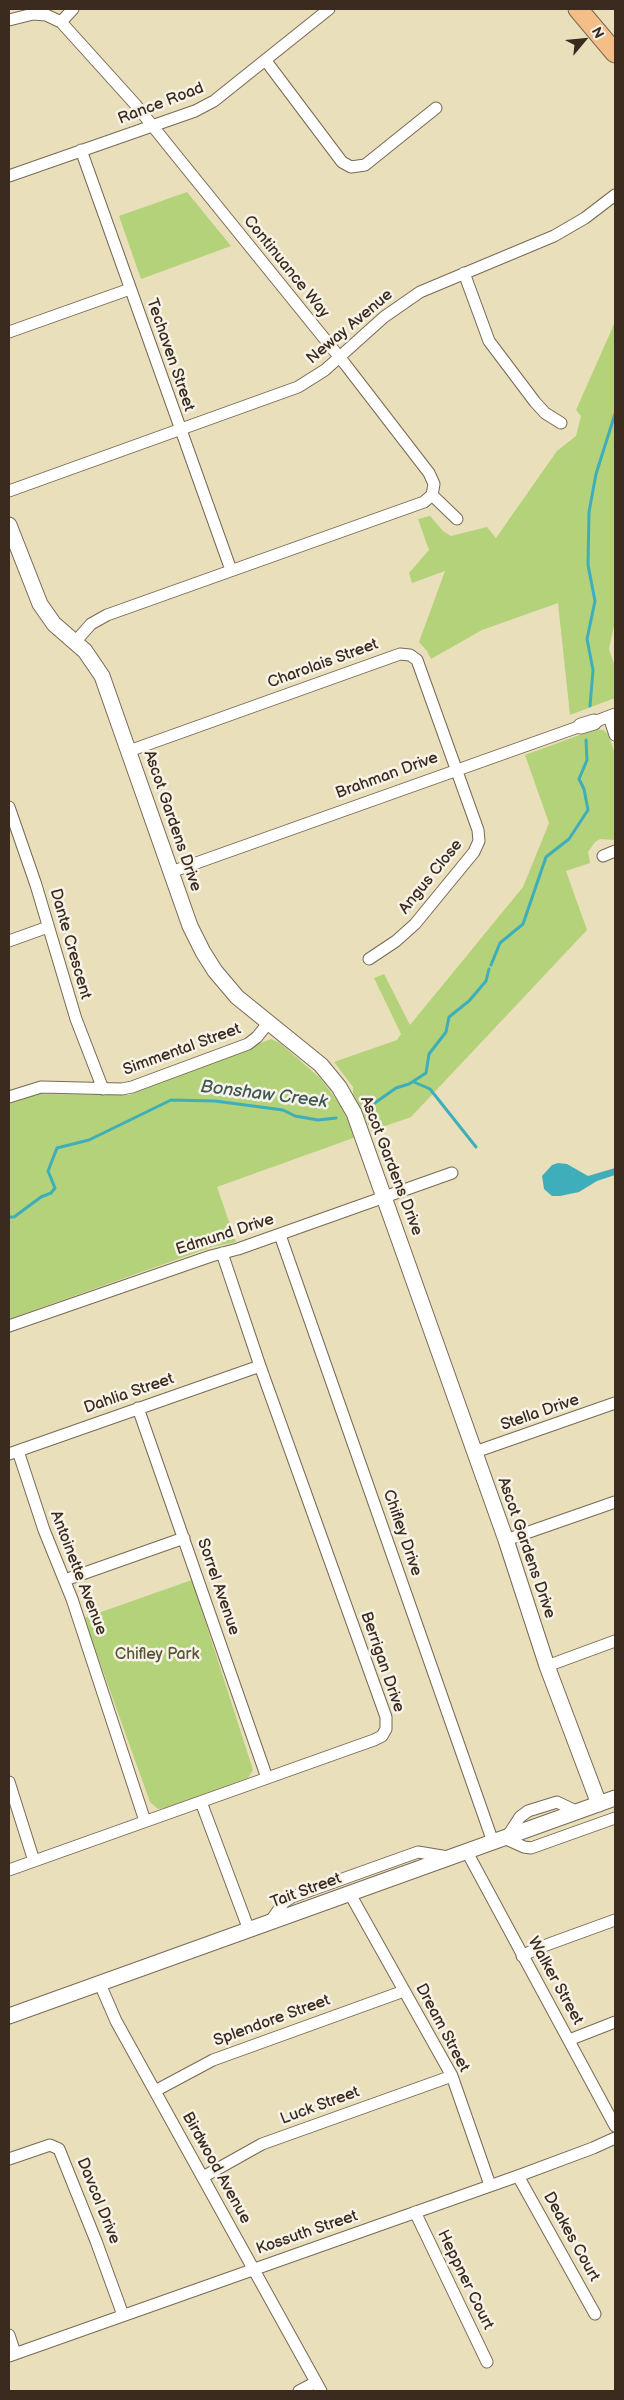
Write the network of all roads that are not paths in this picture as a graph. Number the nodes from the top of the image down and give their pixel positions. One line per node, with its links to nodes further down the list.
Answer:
1 (72, 9): 5 (street)
2 (329, 9): 7 (street, Rance Road)
3 (578, 9): 6 (main road)
4 (9, 20): 5 (street)
5 (61, 22): 9 (street, Continuance Way)
6 (614, 51)
7 (266, 61): 8 (street); 9 (street, Rance Road)
8 (436, 108)
9 (152, 126): 10 (street, Rance Road); 16 (street, Continuance Way)
10 (81, 150): 11 (street, Rance Road); 14 (street, Techaven Street)
11 (9, 176)
12 (615, 195): 13 (street, Neway Avenue)
13 (464, 273): 16 (street, Neway Avenue); 17 (street)
14 (130, 289): 15 (street); 18 (street, Techaven Street)
15 (9, 332)
16 (340, 358): 18 (street, Neway Avenue); 20 (street, Continuance Way)
17 (561, 423)
18 (179, 430): 19 (street, Neway Avenue); 23 (street, Techaven Street)
19 (9, 491)
20 (432, 495): 21 (street); 23 (street)
21 (457, 518)
22 (9, 525): 24 (street, Ascot Gardens Drive)
23 (231, 570): 24 (street)
24 (75, 642): 27 (street, Ascot Gardens Drive)
25 (612, 715): 26 (street); 28 (street, Brahman Drive)
26 (615, 735)
27 (129, 751): 28 (street, Charolais Street); 32 (street, Ascot Gardens Drive)
28 (457, 770): 32 (street, Brahman Drive); 35 (street, Angus Close)
29 (9, 807): 33 (street, Dante Crescent)
30 (615, 851): 31 (street)
31 (603, 856)
32 (171, 872): 36 (street, Ascot Gardens Drive)
33 (48, 927): 34 (street); 37 (street, Dante Crescent)
34 (9, 941)
35 (369, 959)
36 (269, 1022): 37 (street, Simmental Street); 40 (street, Ascot Gardens Drive)
37 (103, 1089): 38 (street, Simmental Street)
38 (9, 1097)
39 (452, 1174): 40 (street, Edmund Drive)
40 (386, 1197): 41 (street, Edmund Drive); 48 (street, Ascot Gardens Drive)
41 (280, 1235): 42 (street, Edmund Drive); 62 (street, Chifley Drive)
42 (222, 1253): 43 (street, Edmund Drive); 44 (street, Berrigan Drive)
43 (9, 1326)
44 (260, 1366): 46 (street, Dahlia Street); 55 (street, Berrigan Drive)
45 (615, 1403): 48 (street, Stella Drive)
46 (138, 1408): 47 (street, Dahlia Street); 50 (street, Sorrel Avenue)
47 (13, 1452): 52 (street, Antoinette Avenue)
48 (475, 1452): 51 (street, Ascot Gardens Drive)
49 (615, 1502): 51 (street)
50 (184, 1538): 52 (street); 55 (street, Sorrel Avenue)
51 (506, 1540): 54 (street, Ascot Gardens Drive)
52 (65, 1580): 61 (street, Antoinette Avenue)
53 (615, 1641): 54 (street)
54 (547, 1666): 59 (street, Ascot Gardens Drive)
55 (267, 1778): 58 (street, Berrigan Drive)
56 (9, 1782): 65 (street)
57 (615, 1798): 59 (street, Tait Street)
58 (201, 1802): 61 (street, Berrigan Drive); 70 (street)
59 (599, 1804): 62 (street, Tait Street)
60 (615, 1818): 62 (street)
61 (145, 1821): 65 (street, Berrigan Drive)
62 (501, 1839): 63 (street, Tait Street)
63 (467, 1852): 64 (street, Tait Street); 71 (street, Walker Street)
64 (451, 1858): 67 (street, Tait Street); 69 (street)
65 (34, 1861): 66 (street, Berrigan Drive)
66 (9, 1870)
67 (350, 1894): 69 (street, Tait Street); 73 (street, Dream Street)
68 (615, 1920): 71 (street)
69 (269, 1923): 70 (street, Tait Street)
70 (249, 1930): 72 (street, Tait Street)
71 (522, 1956): 76 (street, Walker Street)
72 (100, 1984): 74 (street, Tait Street); 78 (street, Birdwood Avenue)
73 (404, 1991): 77 (street, Dream Street); 78 (street, Splendore Street)
74 (9, 2016)
75 (615, 2022): 76 (street)
76 (569, 2040): 79 (street, Walker Street)
77 (452, 2076): 83 (street, Luck Street); 84 (street, Dream Street)
78 (155, 2091): 83 (street, Birdwood Avenue)
79 (615, 2126)
80 (615, 2138): 82 (street, Kossuth Street)
81 (9, 2159): 88 (street, Davcol Drive)
82 (518, 2176): 84 (street, Kossuth Street); 87 (street, Deakes Court)
83 (203, 2177): 86 (street, Birdwood Avenue)
84 (490, 2185): 85 (street, Kossuth Street)
85 (415, 2212): 86 (street, Kossuth Street); 91 (street, Heppner Court)
86 (252, 2270): 88 (street, Kossuth Street); 92 (street, Birdwood Avenue)
87 (595, 2314)
88 (123, 2316): 90 (street, Kossuth Street)
89 (9, 2335): 90 (street)
90 (12, 2355)
91 (487, 2362)
92 (319, 2386): 93 (street)
93 (299, 2391)

